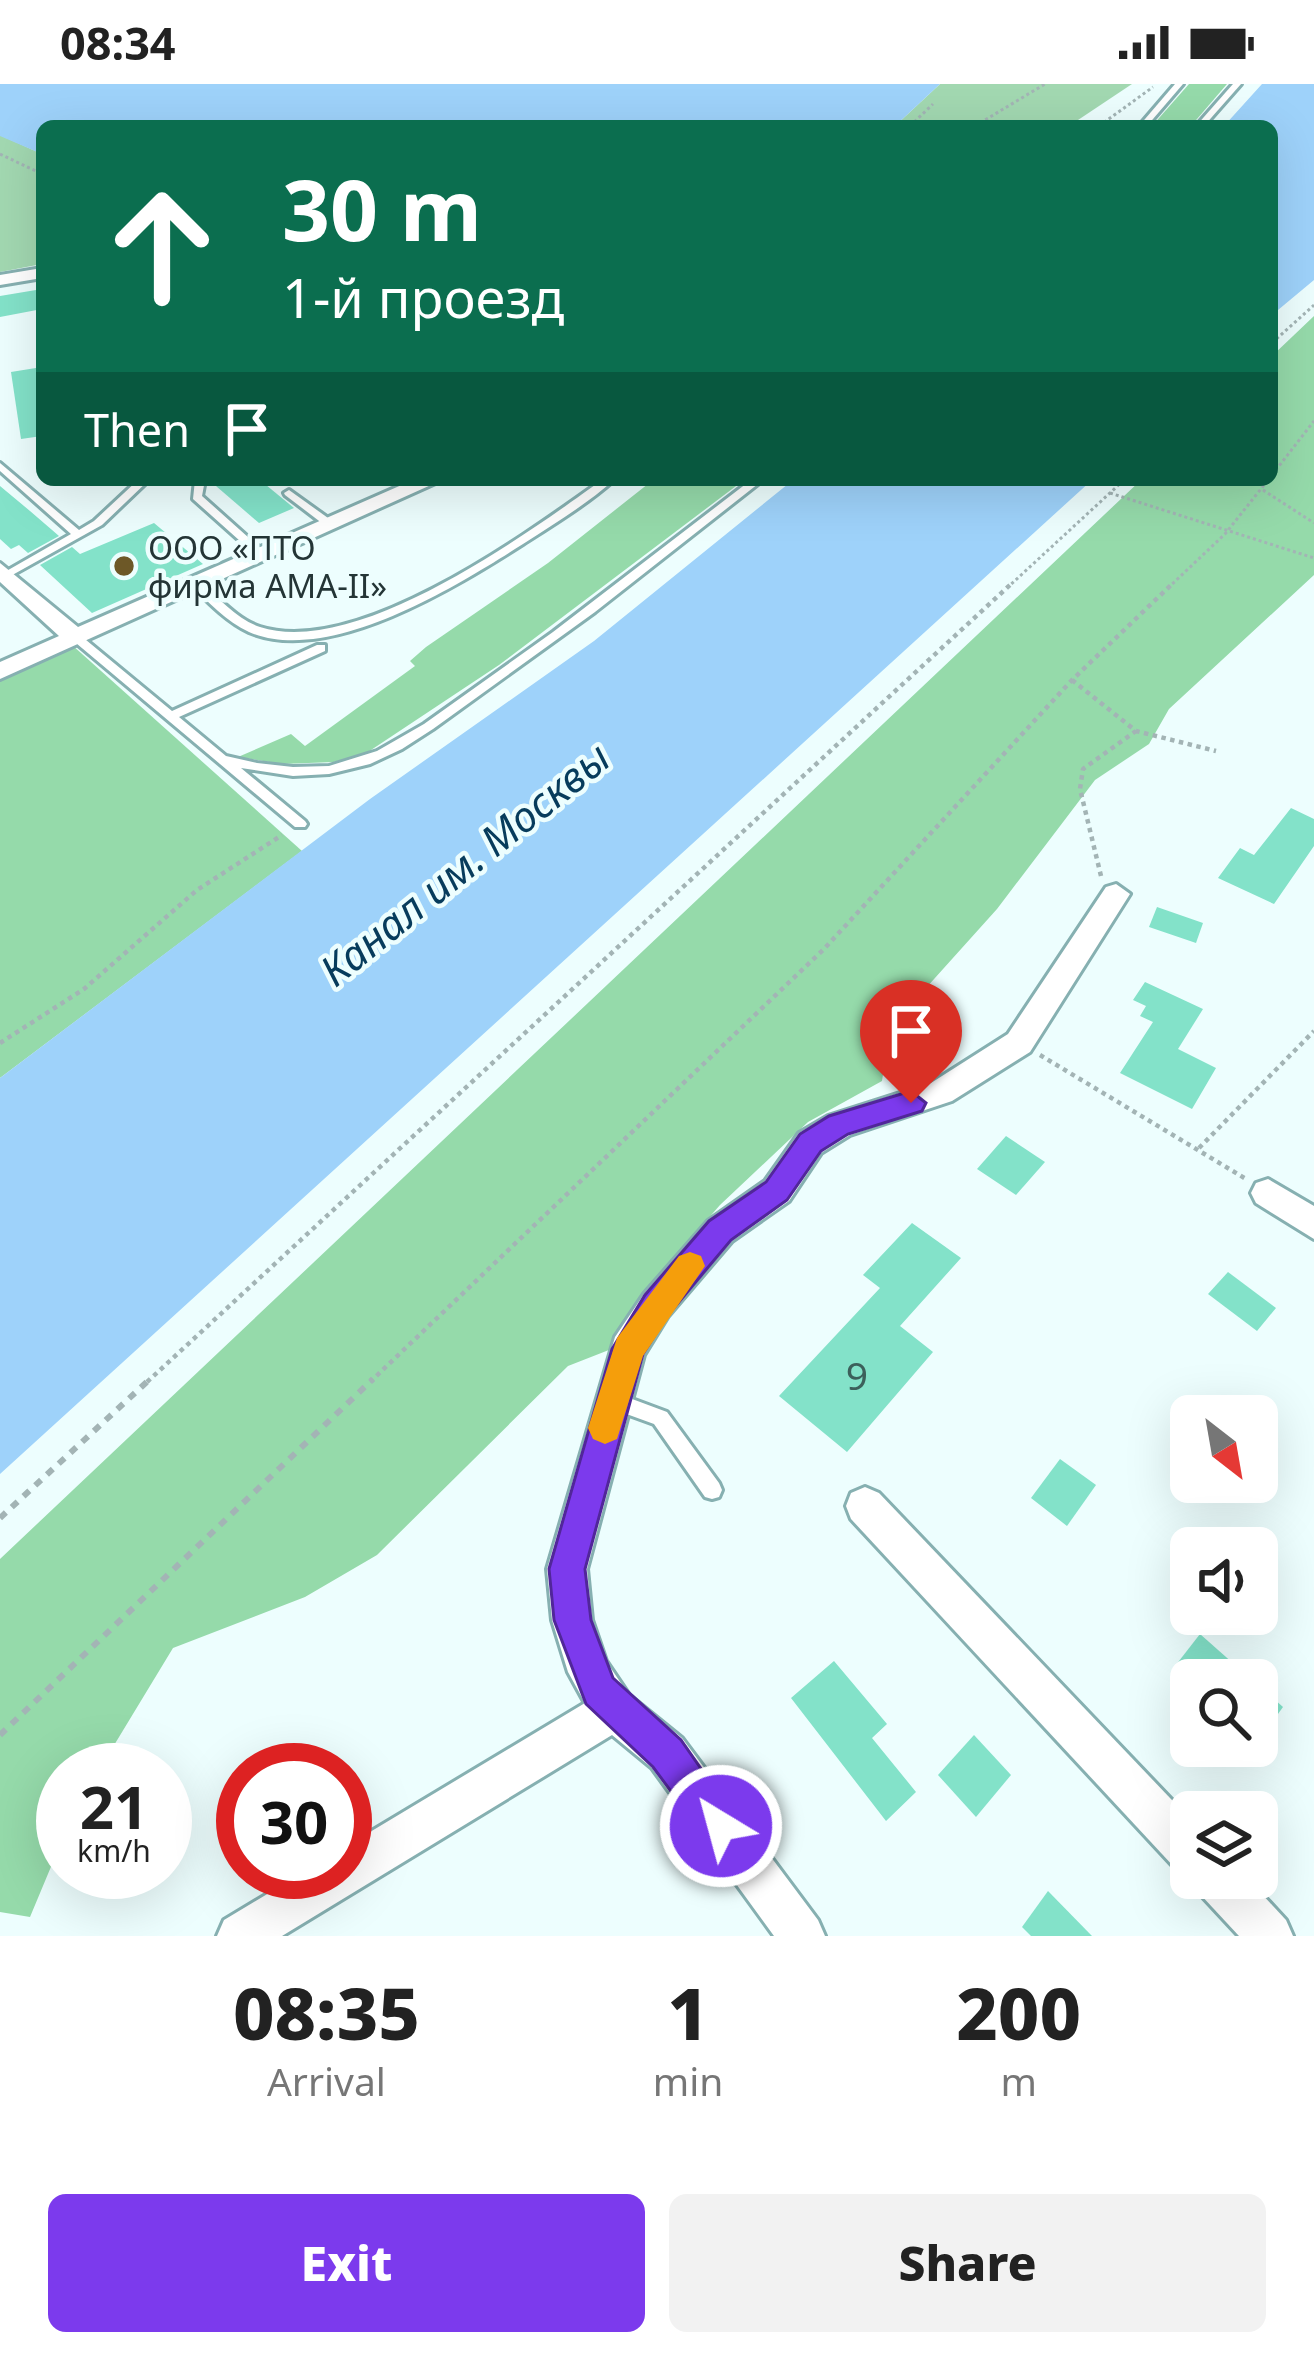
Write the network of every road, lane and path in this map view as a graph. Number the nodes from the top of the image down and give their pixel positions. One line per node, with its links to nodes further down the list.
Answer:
1 (1045, 84): 7 (path)
2 (1158, 84): 8 (path)
3 (1179, 84): 9 (lane)
4 (1237, 84): 10 (lane)
5 (933, 104): 6 (path)
6 (916, 120)
7 (985, 120)
8 (1107, 120)
9 (1148, 120)
10 (1205, 120)
11 (0, 154): 12 (path)
12 (36, 171)
13 (36, 274): 14 (street)
14 (0, 280)
15 (1314, 305): 16 (path)
16 (1278, 338)
17 (1314, 422): 19 (path)
18 (0, 466): 32 (lane)
19 (1278, 467)
20 (138, 486): 32 (lane)
21 (199, 486): 34 (lane)
22 (418, 486): 31 (street)
23 (600, 486): 37 (lane)
24 (750, 486): 45 (lane)
25 (1118, 486): 29 (path)
26 (1263, 486): 27 (path)
27 (1261, 489): 30 (path); 33 (path)
28 (289, 493): 31 (lane)
29 (1110, 493): 33 (path); 57 (path)
30 (1314, 523)
31 (332, 525): 34 (street)
32 (77, 534): 36 (lane)
33 (1225, 534): 35 (path); 41 (path)
34 (263, 556): 37 (street)
35 (1314, 558)
36 (3, 573): 38 (street)
37 (197, 585): 38 (street)
38 (76, 638): 40 (street); 42 (lane)
39 (321, 648): 42 (lane)
40 (0, 671)
41 (1072, 680): 43 (path); 59 (path)
42 (173, 715): 45 (lane)
43 (1136, 730): 44 (path); 47 (path)
44 (1216, 751)
45 (221, 759): 46 (lane)
46 (301, 824): 49 (path)
47 (1116, 894): 50 (street)
48 (1314, 1031): 51 (path)
49 (0, 1043)
50 (1019, 1043): 51 (path); 54 (street)
51 (1198, 1148): 52 (path)
52 (1268, 1193): 53 (street)
53 (1314, 1224)
54 (613, 1401): 55 (lane); 58 (street)
55 (712, 1490)
56 (865, 1506): 60 (street)
57 (0, 1518)
58 (614, 1710): 62 (street); 63 (street)
59 (0, 1735)
60 (1170, 1830)
61 (1236, 1899): 64 (street)
62 (239, 1936)
63 (802, 1936)
64 (1270, 1936)

